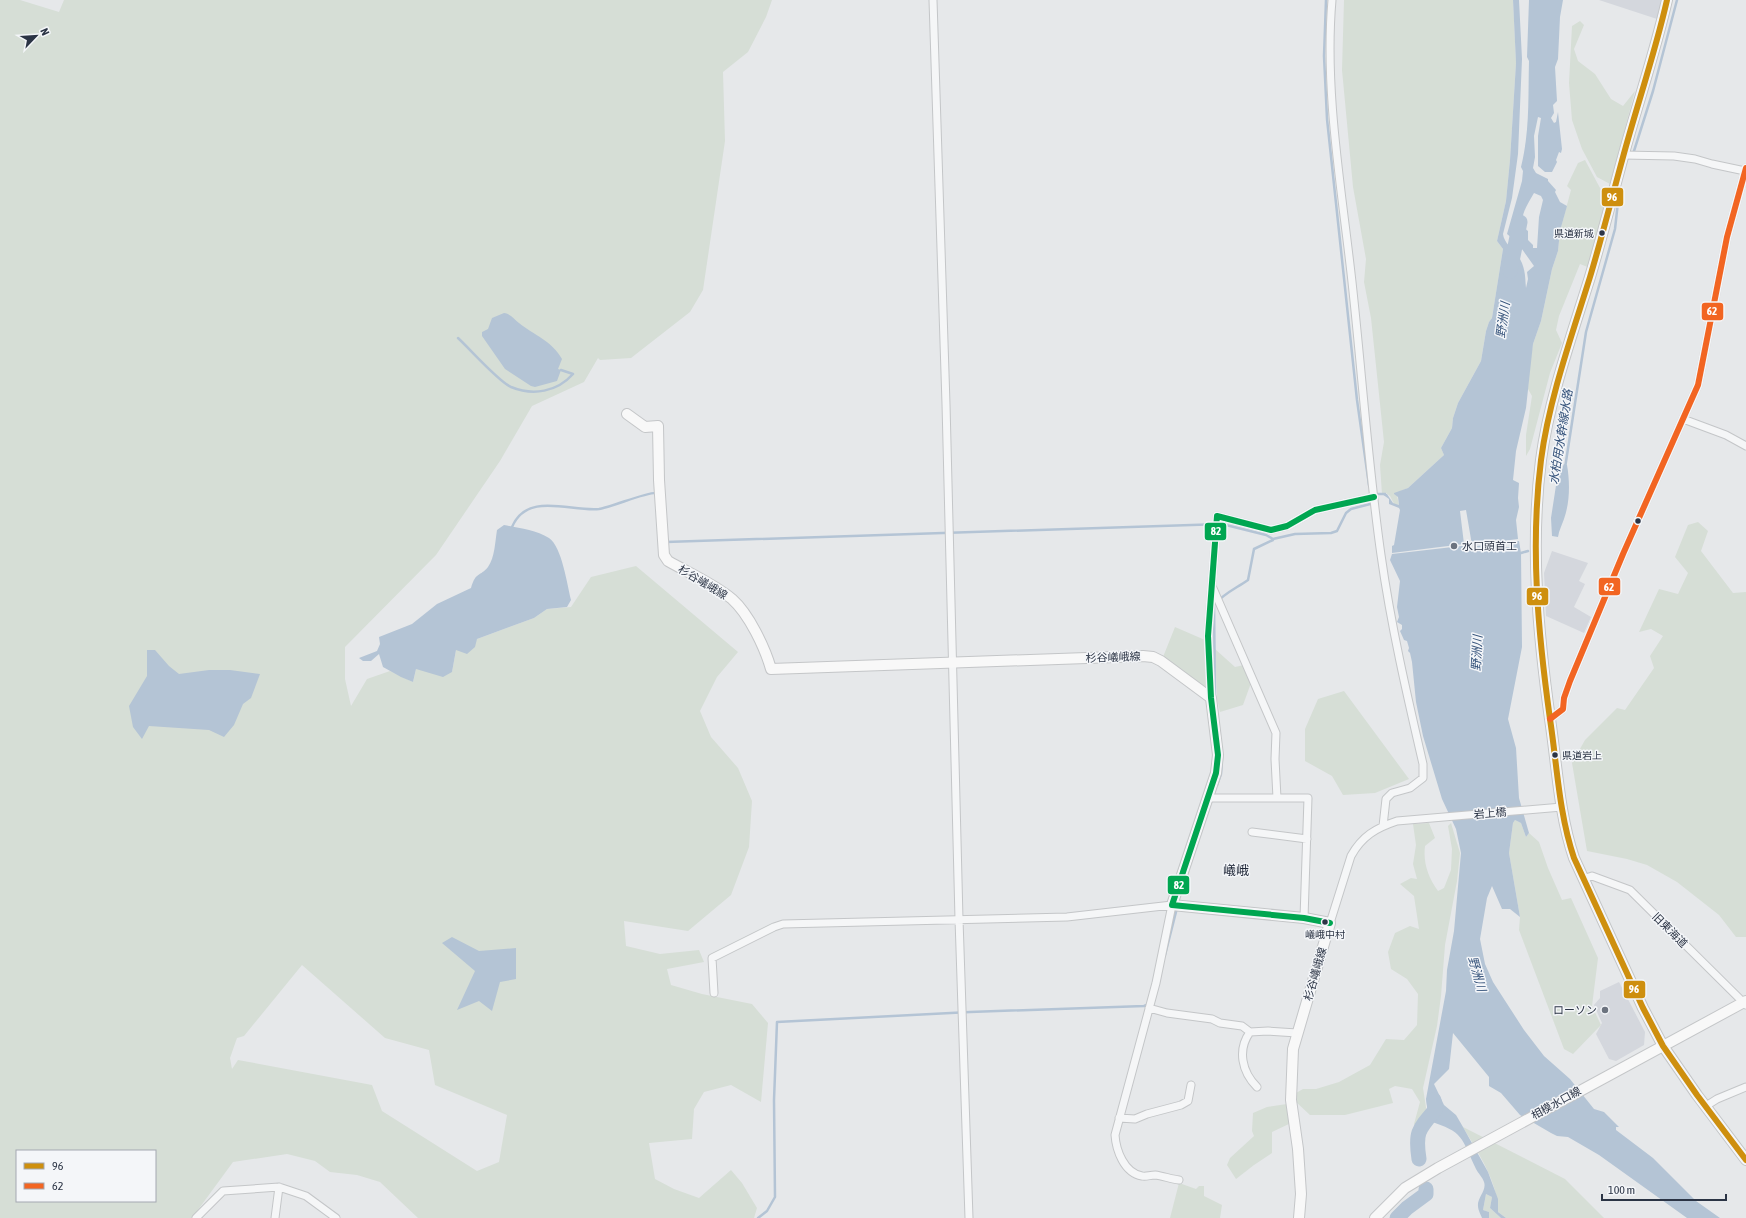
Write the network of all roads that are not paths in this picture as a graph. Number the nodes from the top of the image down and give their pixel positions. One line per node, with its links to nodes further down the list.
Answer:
1 (933, 0): 12 (street)
2 (1332, 0): 10 (street)
3 (1667, 0): 4 (main road)
4 (1623, 156): 5 (street); 14 (main road)
5 (1745, 169): 6 (street)
6 (1743, 185): 8 (street)
7 (627, 414): 12 (main road, 杉谷嶬峨線)
8 (1683, 419): 9 (street); 14 (street)
9 (1746, 446)
10 (1374, 497): 11 (street); 18 (street)
11 (1211, 584): 13 (street); 16 (street)
12 (952, 662): 13 (main road, 杉谷嶬峨線); 24 (street)
13 (1211, 698): 15 (main road)
14 (1550, 719): 17 (main road)
15 (1209, 798): 16 (street); 22 (main road)
16 (1277, 798): 20 (street)
17 (1562, 807): 18 (street, 岩上橋); 21 (main road)
18 (1383, 826): 25 (street, 岩上橋)
19 (1252, 832): 20 (street)
20 (1307, 839): 23 (street)
21 (1583, 879): 27 (street, 旧東海道); 31 (main road)
22 (1172, 905): 23 (main road); 24 (street); 28 (street)
23 (1304, 918): 25 (main road)
24 (959, 919): 26 (street); 43 (street)
25 (1330, 922): 30 (main road, 杉谷嶬峨線)
26 (714, 993)
27 (1745, 1003): 31 (main road, 相模水口線)
28 (1149, 1008): 29 (street); 36 (street)
29 (1250, 1032): 30 (street); 33 (street)
30 (1298, 1033): 44 (main road, 杉谷嶬峨線)
31 (1663, 1046): 35 (main road); 45 (main road, 相模水口線)
32 (1191, 1084): 36 (street)
33 (1258, 1087)
34 (1746, 1087): 35 (street)
35 (1706, 1106): 37 (main road)
36 (1119, 1118): 38 (street)
37 (1746, 1160)
38 (1179, 1180)
39 (279, 1187): 40 (street); 41 (street); 42 (street)
40 (196, 1218)
41 (275, 1218)
42 (336, 1218)
43 (969, 1218)
44 (1299, 1218)
45 (1375, 1218)

